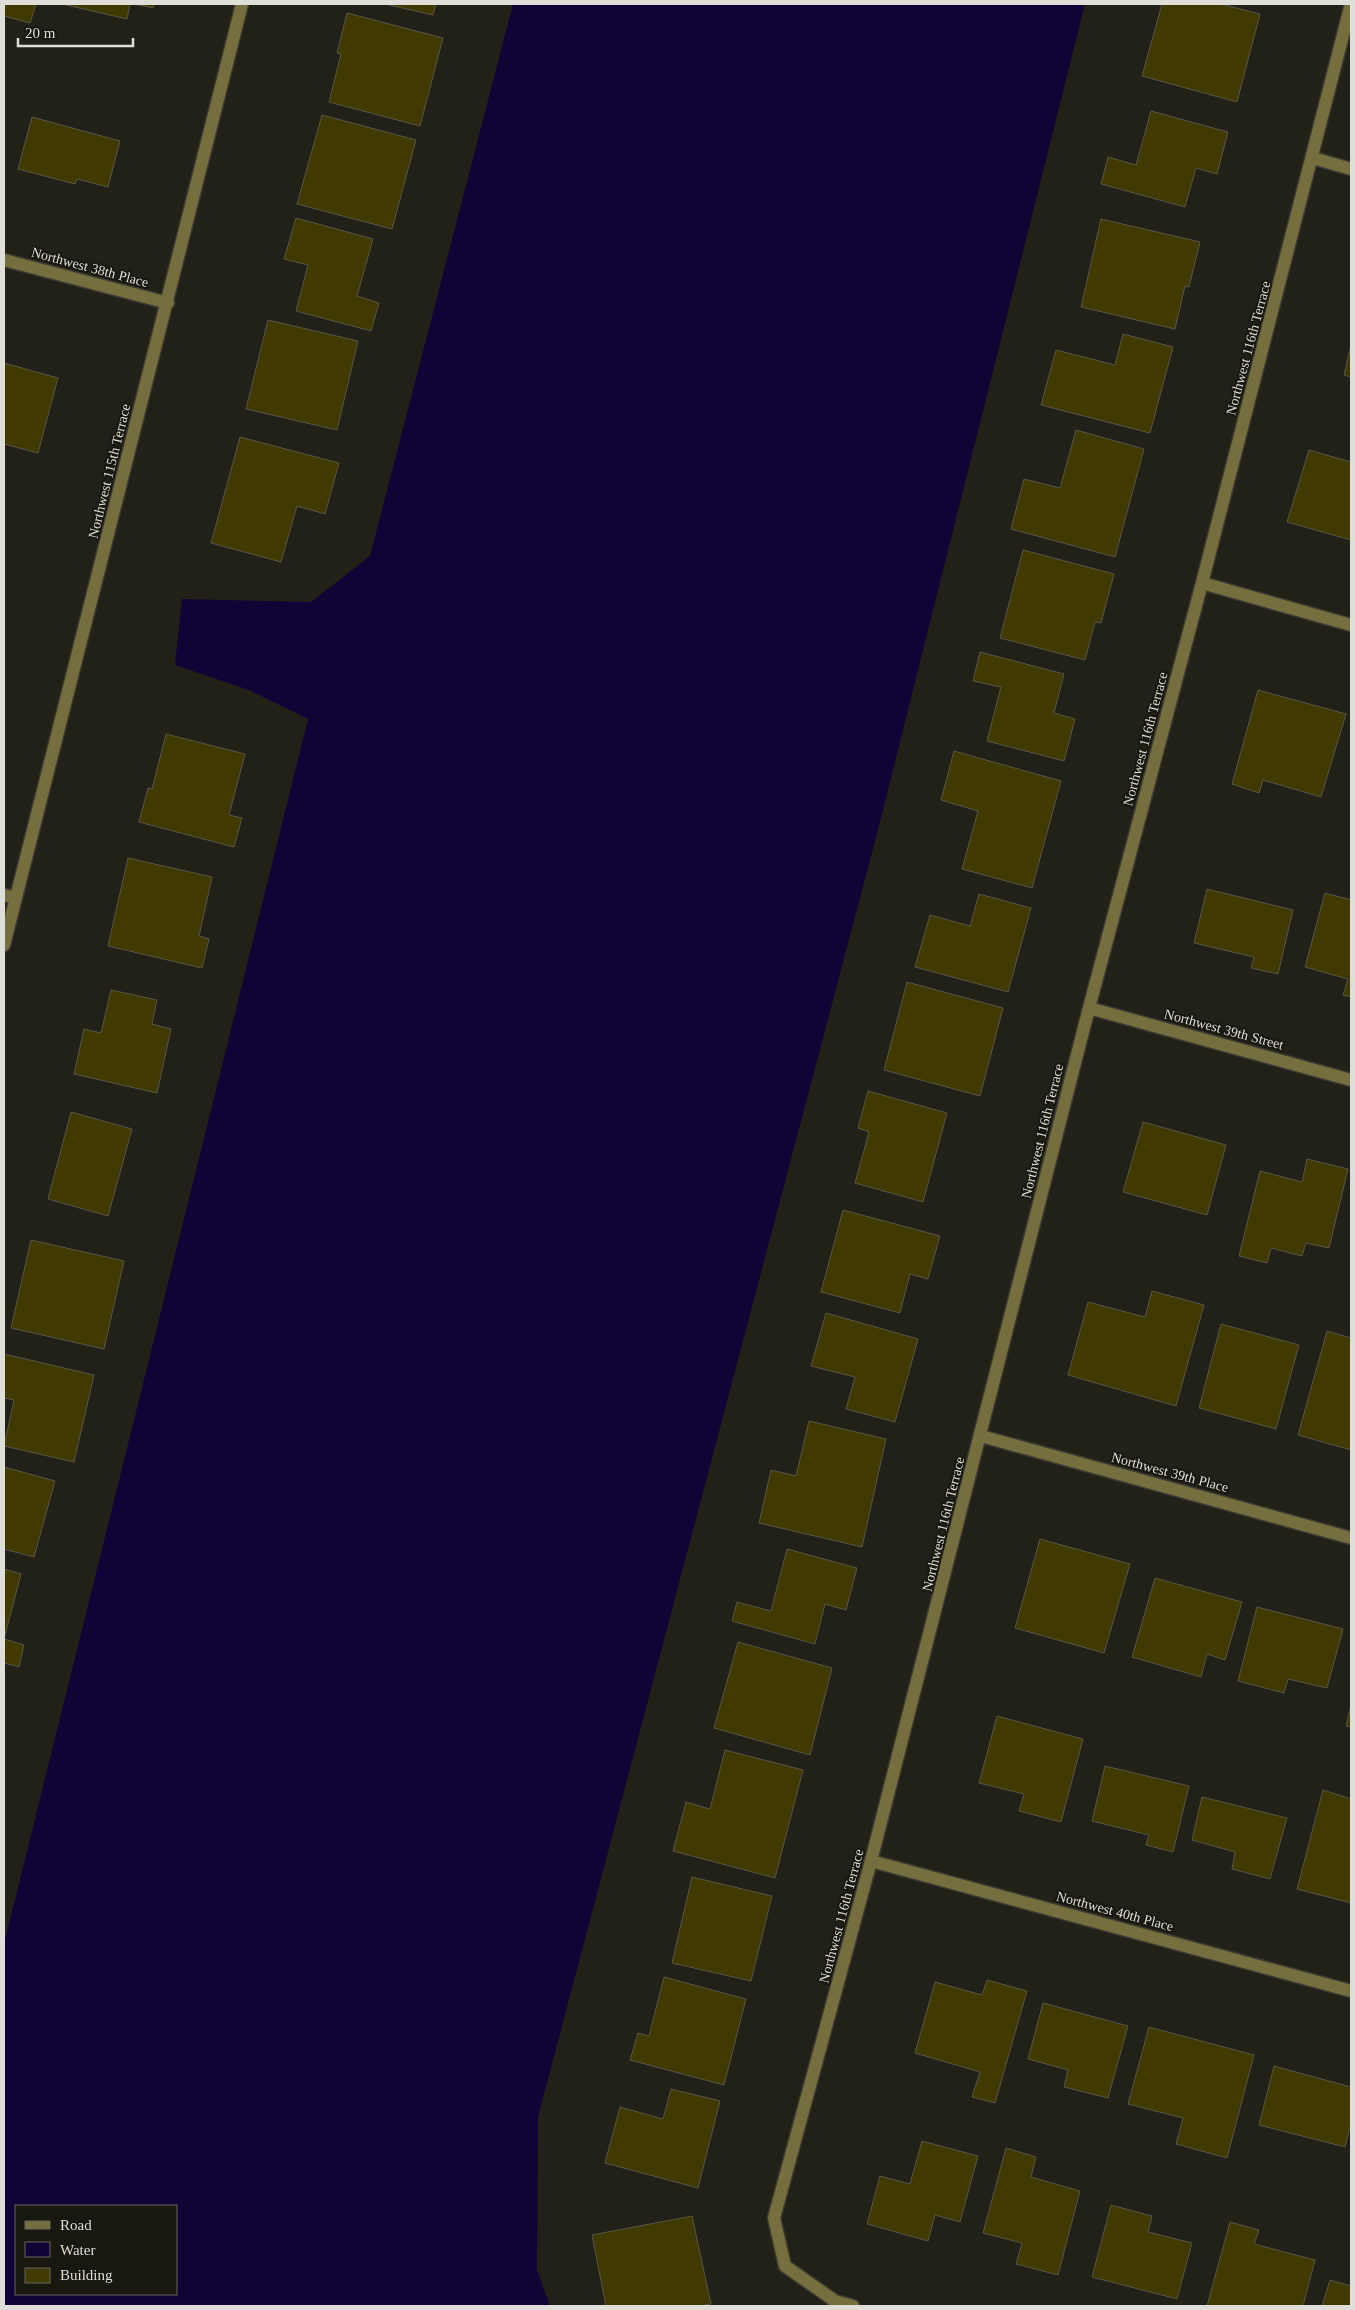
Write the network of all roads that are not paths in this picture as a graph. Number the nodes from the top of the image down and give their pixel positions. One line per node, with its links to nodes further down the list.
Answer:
1 (242, 4): 6 (street, Northwest 115th Terrace)
2 (1351, 4): 3 (street, Northwest 116th Terrace)
3 (1312, 158): 4 (street); 7 (street, Northwest 116th Terrace)
4 (1351, 169)
5 (4, 260): 6 (street, Northwest 38th Place)
6 (168, 303): 9 (street, Northwest 115th Terrace)
7 (1202, 583): 8 (street); 11 (street, Northwest 116th Terrace)
8 (1351, 625)
9 (10, 896): 10 (street, Northwest 115th Terrace)
10 (4, 945)
11 (1089, 1008): 12 (street, Northwest 39th Street); 13 (street, Northwest 116th Terrace)
12 (1351, 1080)
13 (981, 1436): 14 (street, Northwest 39th Place); 15 (street, Northwest 116th Terrace)
14 (1351, 1538)
15 (871, 1861): 16 (street, Northwest 40th Place); 17 (street, Northwest 116th Terrace)
16 (1351, 1990)
17 (853, 2306)

